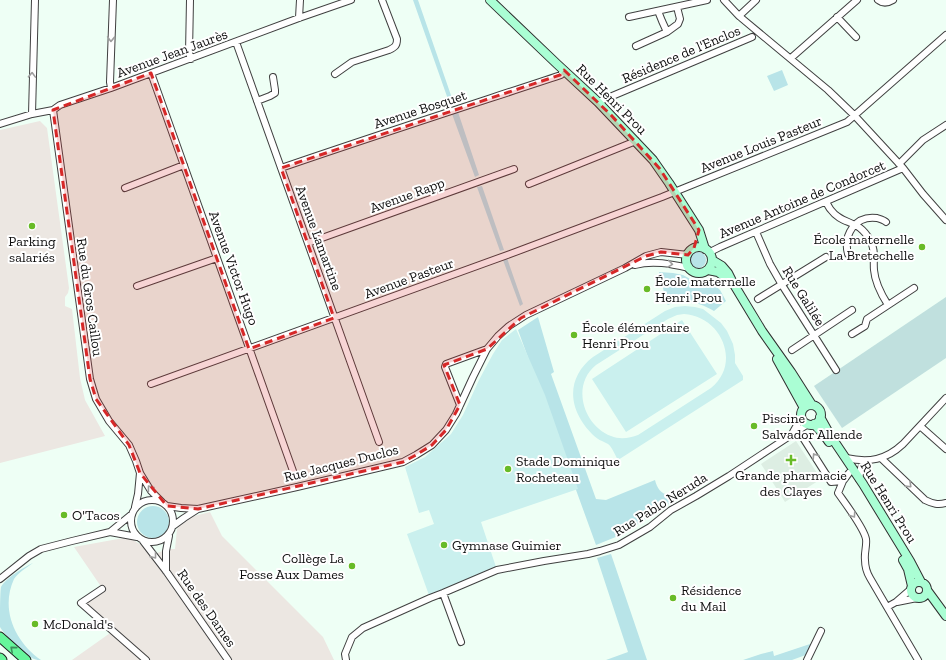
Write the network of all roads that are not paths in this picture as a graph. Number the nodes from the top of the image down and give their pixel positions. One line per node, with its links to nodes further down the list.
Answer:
1 (34, 0): 36 (street, one-way to 1)
2 (113, 0): 32 (street, one-way to 32)
3 (190, 0): 27 (street)
4 (300, 0): 19 (street)
5 (351, 0): 19 (street, Avenue Jean Jaurès)
6 (382, 0): 30 (street)
7 (490, 0): 28 (street, Rue Henri Prou)
8 (707, 0): 14 (street)
9 (724, 0): 16 (street)
10 (756, 0): 16 (street)
11 (857, 0): 18 (street)
12 (878, 0): 13 (street)
13 (893, 0)
14 (677, 7): 15 (street); 20 (street)
15 (658, 11): 17 (street); 20 (street)
16 (739, 16): 26 (street)
17 (628, 17)
18 (837, 17): 23 (street); 26 (street)
19 (299, 18): 24 (street, Avenue Jean Jaurès)
20 (667, 32): 25 (street)
21 (946, 35): 37 (street, Avenue Louis Pasteur)
22 (752, 37): 34 (street, Résidence de l'Enclos)
23 (856, 37)
24 (236, 42): 27 (street, Avenue Jean Jaurès); 33 (street, Avenue Lamartine)
25 (636, 46)
26 (791, 58): 37 (street)
27 (190, 59): 29 (street, Avenue Jean Jaurès)
28 (564, 70): 34 (street, Rue Henri Prou); 43 (street, Avenue Bosquet)
29 (151, 73): 32 (street, Avenue Jean Jaurès); 41 (street, Avenue Victor Hugo)
30 (335, 74)
31 (273, 77): 33 (street)
32 (111, 88): 35 (street, Avenue Jean Jaurès)
33 (257, 101): 43 (street, Avenue Lamartine)
34 (598, 102): 40 (street, Rue Henri Prou)
35 (52, 110): 36 (street, Avenue Jean Jaurès); 95 (street, Rue du Gros Caillou)
36 (32, 114): 38 (street, Avenue Jean Jaurès)
37 (855, 116): 42 (street); 47 (street, Avenue Louis Pasteur)
38 (0, 124)
39 (946, 125): 42 (street)
40 (636, 141): 45 (street); 47 (street, Rue Henri Prou)
41 (184, 166): 46 (street); 59 (street, Avenue Victor Hugo)
42 (901, 166): 48 (street, Avenue Antoine de Condorcet); 49 (street)
43 (281, 168): 54 (street, Avenue Lamartine)
44 (514, 169): 54 (street, Avenue Rapp)
45 (528, 184)
46 (125, 188)
47 (674, 192): 52 (street, Rue Henri Prou); 70 (street, Avenue Pasteur)
48 (826, 202): 51 (street); 53 (street, Avenue Antoine de Condorcet)
49 (946, 220)
50 (886, 222): 51 (street)
51 (854, 225): 57 (street); 68 (street)
52 (699, 230): 55 (street); 56 (street, Rue Henri Prou)
53 (756, 232): 56 (street, Avenue Antoine de Condorcet); 64 (street, Rue Galilée)
54 (308, 243): 70 (street, Avenue Lamartine)
55 (691, 252): 56 (street); 60 (street, Rue Jacques Duclos); 61 (street)
56 (709, 254): 62 (street); 63 (street)
57 (848, 254)
58 (826, 257): 64 (street)
59 (217, 258): 65 (street); 74 (street, Avenue Victor Hugo)
60 (625, 268): 61 (street, Rue Jacques Duclos, one-way to 61); 75 (street, Rue Jacques Duclos)
61 (689, 268): 62 (street)
62 (708, 270): 63 (street)
63 (733, 283): 71 (street)
64 (782, 284): 67 (street); 73 (street, Rue Galilée)
65 (137, 286)
66 (914, 288): 68 (street)
67 (758, 299)
68 (888, 305): 72 (street)
69 (852, 310): 73 (street)
70 (334, 318): 74 (street, Avenue Pasteur); 88 (street, Avenue Lamartine)
71 (755, 318): 81 (street); 82 (street)
72 (852, 334)
73 (814, 336): 76 (street); 77 (street, Rue Galilée)
74 (250, 349): 78 (street, Avenue Pasteur); 93 (street, Avenue Victor Hugo)
75 (488, 349): 80 (street, Rue Jacques Duclos); 80 (street)
76 (792, 350)
77 (836, 370)
78 (151, 384)
79 (946, 398): 86 (street)
80 (460, 405): 100 (street, Rue Jacques Duclos)
81 (812, 405): 82 (street); 83 (street)
82 (804, 408): 84 (street)
83 (820, 417): 85 (street); 90 (street, Rue Henri Prou)
84 (802, 418): 85 (street); 87 (street, Rue Pablo Neruda)
85 (811, 424): 87 (street, Rue Pablo Neruda); 94 (street, Rue Henri Prou)
86 (920, 426): 89 (street); 91 (street)
87 (795, 432): 97 (street, one-way to 87); 112 (street, Rue Pablo Neruda)
88 (379, 442)
89 (946, 449)
90 (846, 458): 92 (street); 96 (street, Rue Henri Prou)
91 (881, 458): 92 (street); 98 (street, one-way to 98)
92 (866, 461): 96 (street)
93 (293, 471)
94 (849, 472): 97 (street); 109 (street, Rue Henri Prou)
95 (140, 473): 99 (street, Rue du Gros Caillou, one-way to 95); 101 (street, Rue du Gros Caillou)
96 (859, 478): 108 (street, Rue Henri Prou)
97 (843, 481): 115 (street, one-way to 115)
98 (946, 503)
99 (165, 504): 100 (street, Rue Jacques Duclos); 101 (street, Rue Jacques Duclos); 102 (street)
100 (198, 510): 102 (street, Rue Jacques Duclos)
101 (134, 511): 103 (street, Rue Jacques Duclos); 105 (street)
102 (173, 526): 104 (street)
103 (110, 532): 105 (street, Rue Jacques Duclos); 107 (street, Rue Jacques Duclos)
104 (169, 536): 105 (street, Rue Jacques Duclos); 106 (street, Rue des Dames)
105 (140, 539): 106 (street, Rue des Dames, one-way to 106)
106 (166, 571): 122 (street, Rue des Dames)
107 (0, 579)
108 (921, 582): 109 (street); 111 (street)
109 (911, 587): 113 (street); 114 (street)
110 (102, 589): 121 (street)
111 (927, 590): 113 (street); 116 (street)
112 (443, 593): 119 (street); 123 (street, Rue Pablo Neruda)
113 (919, 598): 114 (street); 116 (street)
114 (896, 602): 115 (street)
115 (887, 607): 125 (street)
116 (945, 615)
117 (821, 631): 124 (street)
118 (0, 637): 120 (main road, one-way to 118)
119 (461, 642)
120 (26, 660)
121 (146, 660)
122 (228, 660)
123 (346, 660)
124 (807, 660)
125 (918, 660)

